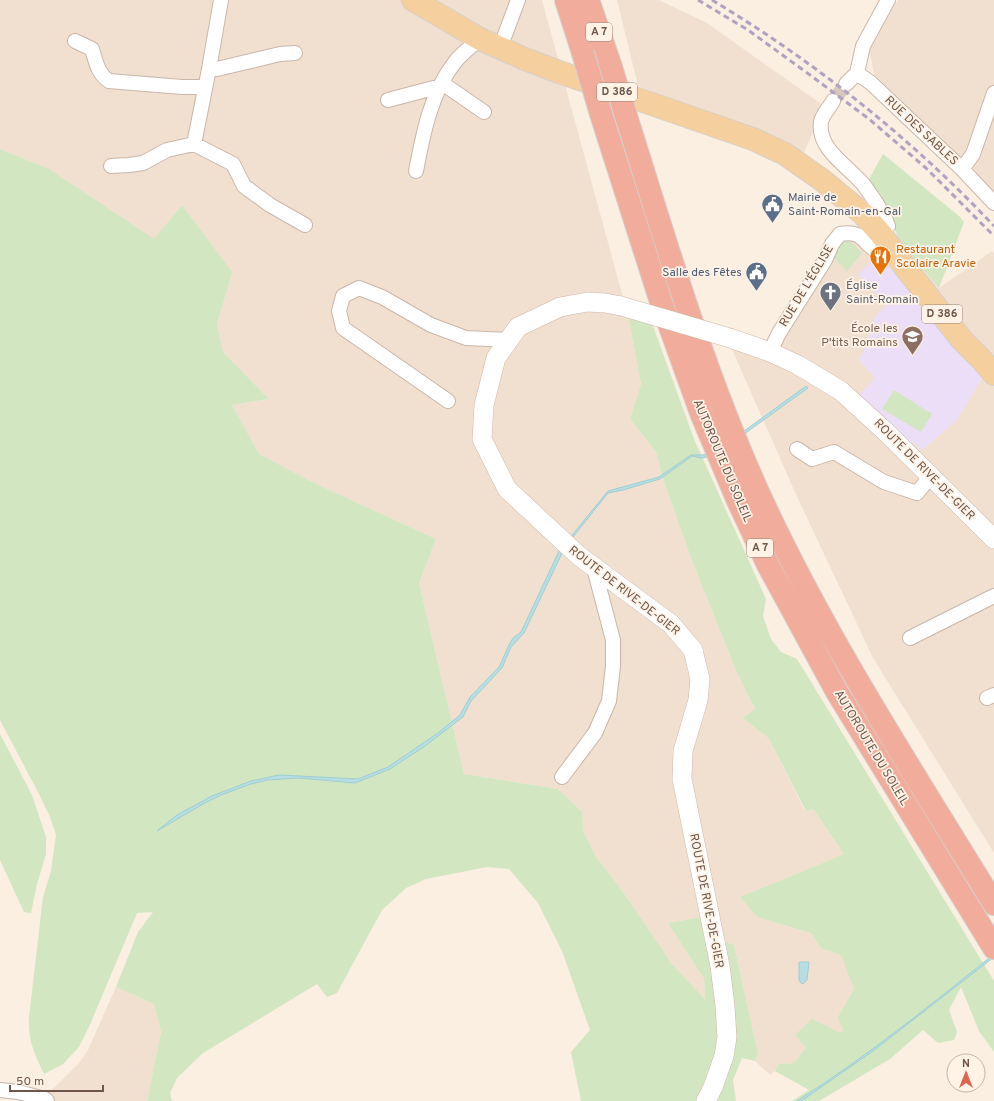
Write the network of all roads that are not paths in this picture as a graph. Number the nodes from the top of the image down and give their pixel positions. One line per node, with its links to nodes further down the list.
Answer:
1 (221, 0): 11 (street)
2 (413, 0): 7 (main road, D 386)
3 (518, 0): 9 (street)
4 (566, 0): 39 (highway, AUTOROUTE DU SOLEIL / A 7, bridge)
5 (588, 0): 38 (highway, AUTOROUTE DU SOLEIL / A 7, bridge)
6 (888, 0): 12 (street)
7 (480, 39): 9 (main road, D 386); 13 (street)
8 (75, 41): 15 (street)
9 (500, 48): 26 (main road, D 386)
10 (295, 52): 11 (street)
11 (209, 69): 15 (street)
12 (857, 73): 14 (street); 22 (street, RUE DES SABLES)
13 (441, 84): 17 (street); 19 (street); 23 (street)
14 (846, 84)
15 (205, 87): 20 (street)
16 (994, 93): 22 (street)
17 (388, 100)
18 (833, 101): 26 (street)
19 (484, 112)
20 (194, 144): 21 (street); 25 (street)
21 (111, 166)
22 (962, 169): 24 (street, RUE DES SABLES)
23 (416, 171)
24 (994, 203)
25 (305, 224)
26 (886, 241): 28 (street, RUE DE L'ÉGLISE); 29 (main road, D 386)
27 (509, 340): 28 (main road, ROUTE DE RIVE-DE-GIER, bridge); 30 (street); 34 (main road, ROUTE DE RIVE-DE-GIER)
28 (770, 352): 32 (main road, ROUTE DE RIVE-DE-GIER)
29 (994, 374)
30 (448, 401)
31 (797, 449): 32 (street)
32 (930, 477): 33 (main road, ROUTE DE RIVE-DE-GIER)
33 (994, 539)
34 (594, 568): 37 (street); 42 (main road, ROUTE DE RIVE-DE-GIER)
35 (994, 596): 36 (street)
36 (910, 638)
37 (562, 777)
38 (994, 904)
39 (994, 948)
40 (0, 1090): 41 (street)
41 (47, 1101)
42 (706, 1101)

